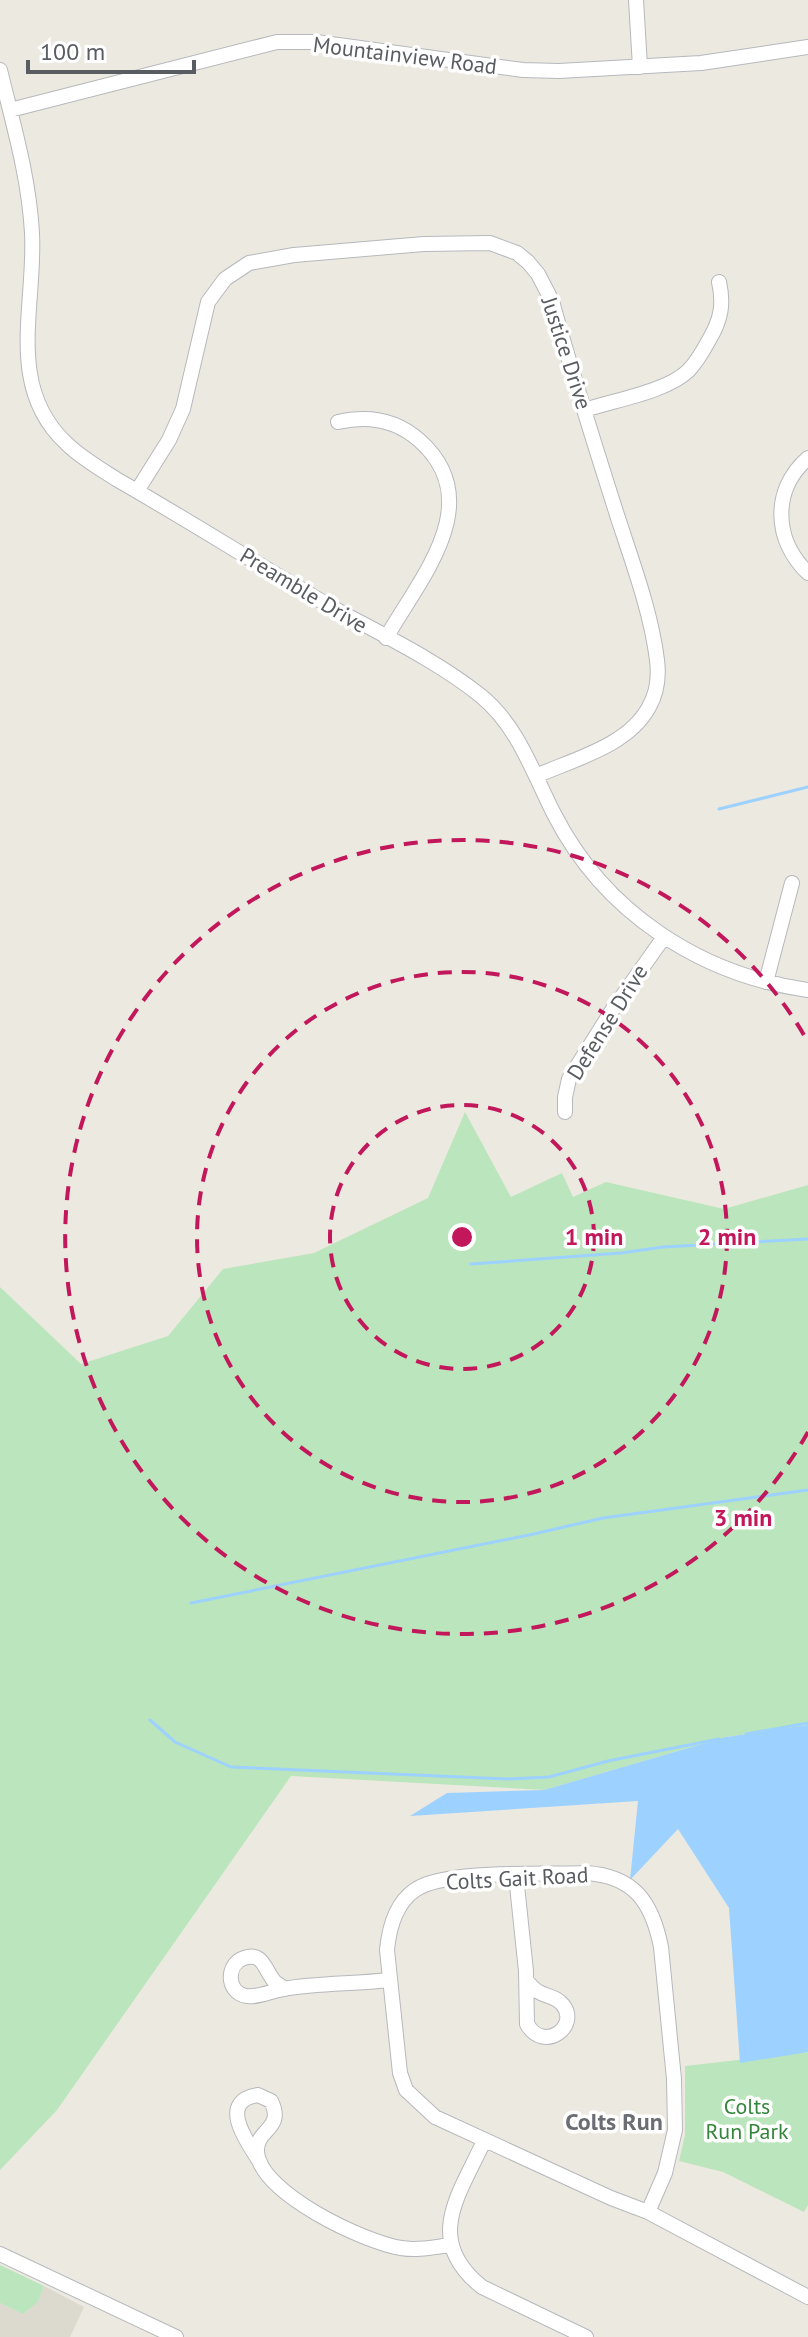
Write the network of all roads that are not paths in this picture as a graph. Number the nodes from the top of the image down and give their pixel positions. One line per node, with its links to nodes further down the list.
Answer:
1 (636, 0): 3 (street)
2 (808, 47): 3 (street, Mountainview Road)
3 (640, 67): 5 (street, Mountainview Road)
4 (0, 70): 5 (street, Preamble Drive)
5 (10, 110): 10 (street, Preamble Drive)
6 (719, 282): 7 (street)
7 (585, 410): 10 (street, Justice Drive); 13 (street, Justice Drive)
8 (338, 422): 12 (street)
9 (808, 458): 11 (street)
10 (137, 491): 12 (street, Preamble Drive)
11 (808, 573)
12 (386, 638): 13 (street, Preamble Drive)
13 (536, 776): 15 (street, Preamble Drive)
14 (792, 883): 16 (street)
15 (664, 937): 16 (street, Preamble Drive); 18 (street, Defense Drive)
16 (766, 982): 17 (street, Preamble Drive)
17 (808, 990)
18 (565, 1112)
19 (516, 1876): 20 (street, Colts Gait Road); 21 (street); 25 (street, Colts Gait Road)
20 (389, 1980): 22 (street); 23 (street, Colts Gait Road)
21 (527, 1981)
22 (285, 1989)
23 (484, 2141): 25 (street, Colts Gait Road); 26 (street)
24 (260, 2162): 26 (street)
25 (648, 2212): 28 (street, Colts Gait Road)
26 (451, 2245): 30 (street)
27 (0, 2254): 29 (street)
28 (808, 2297)
29 (176, 2337)
30 (585, 2337)

